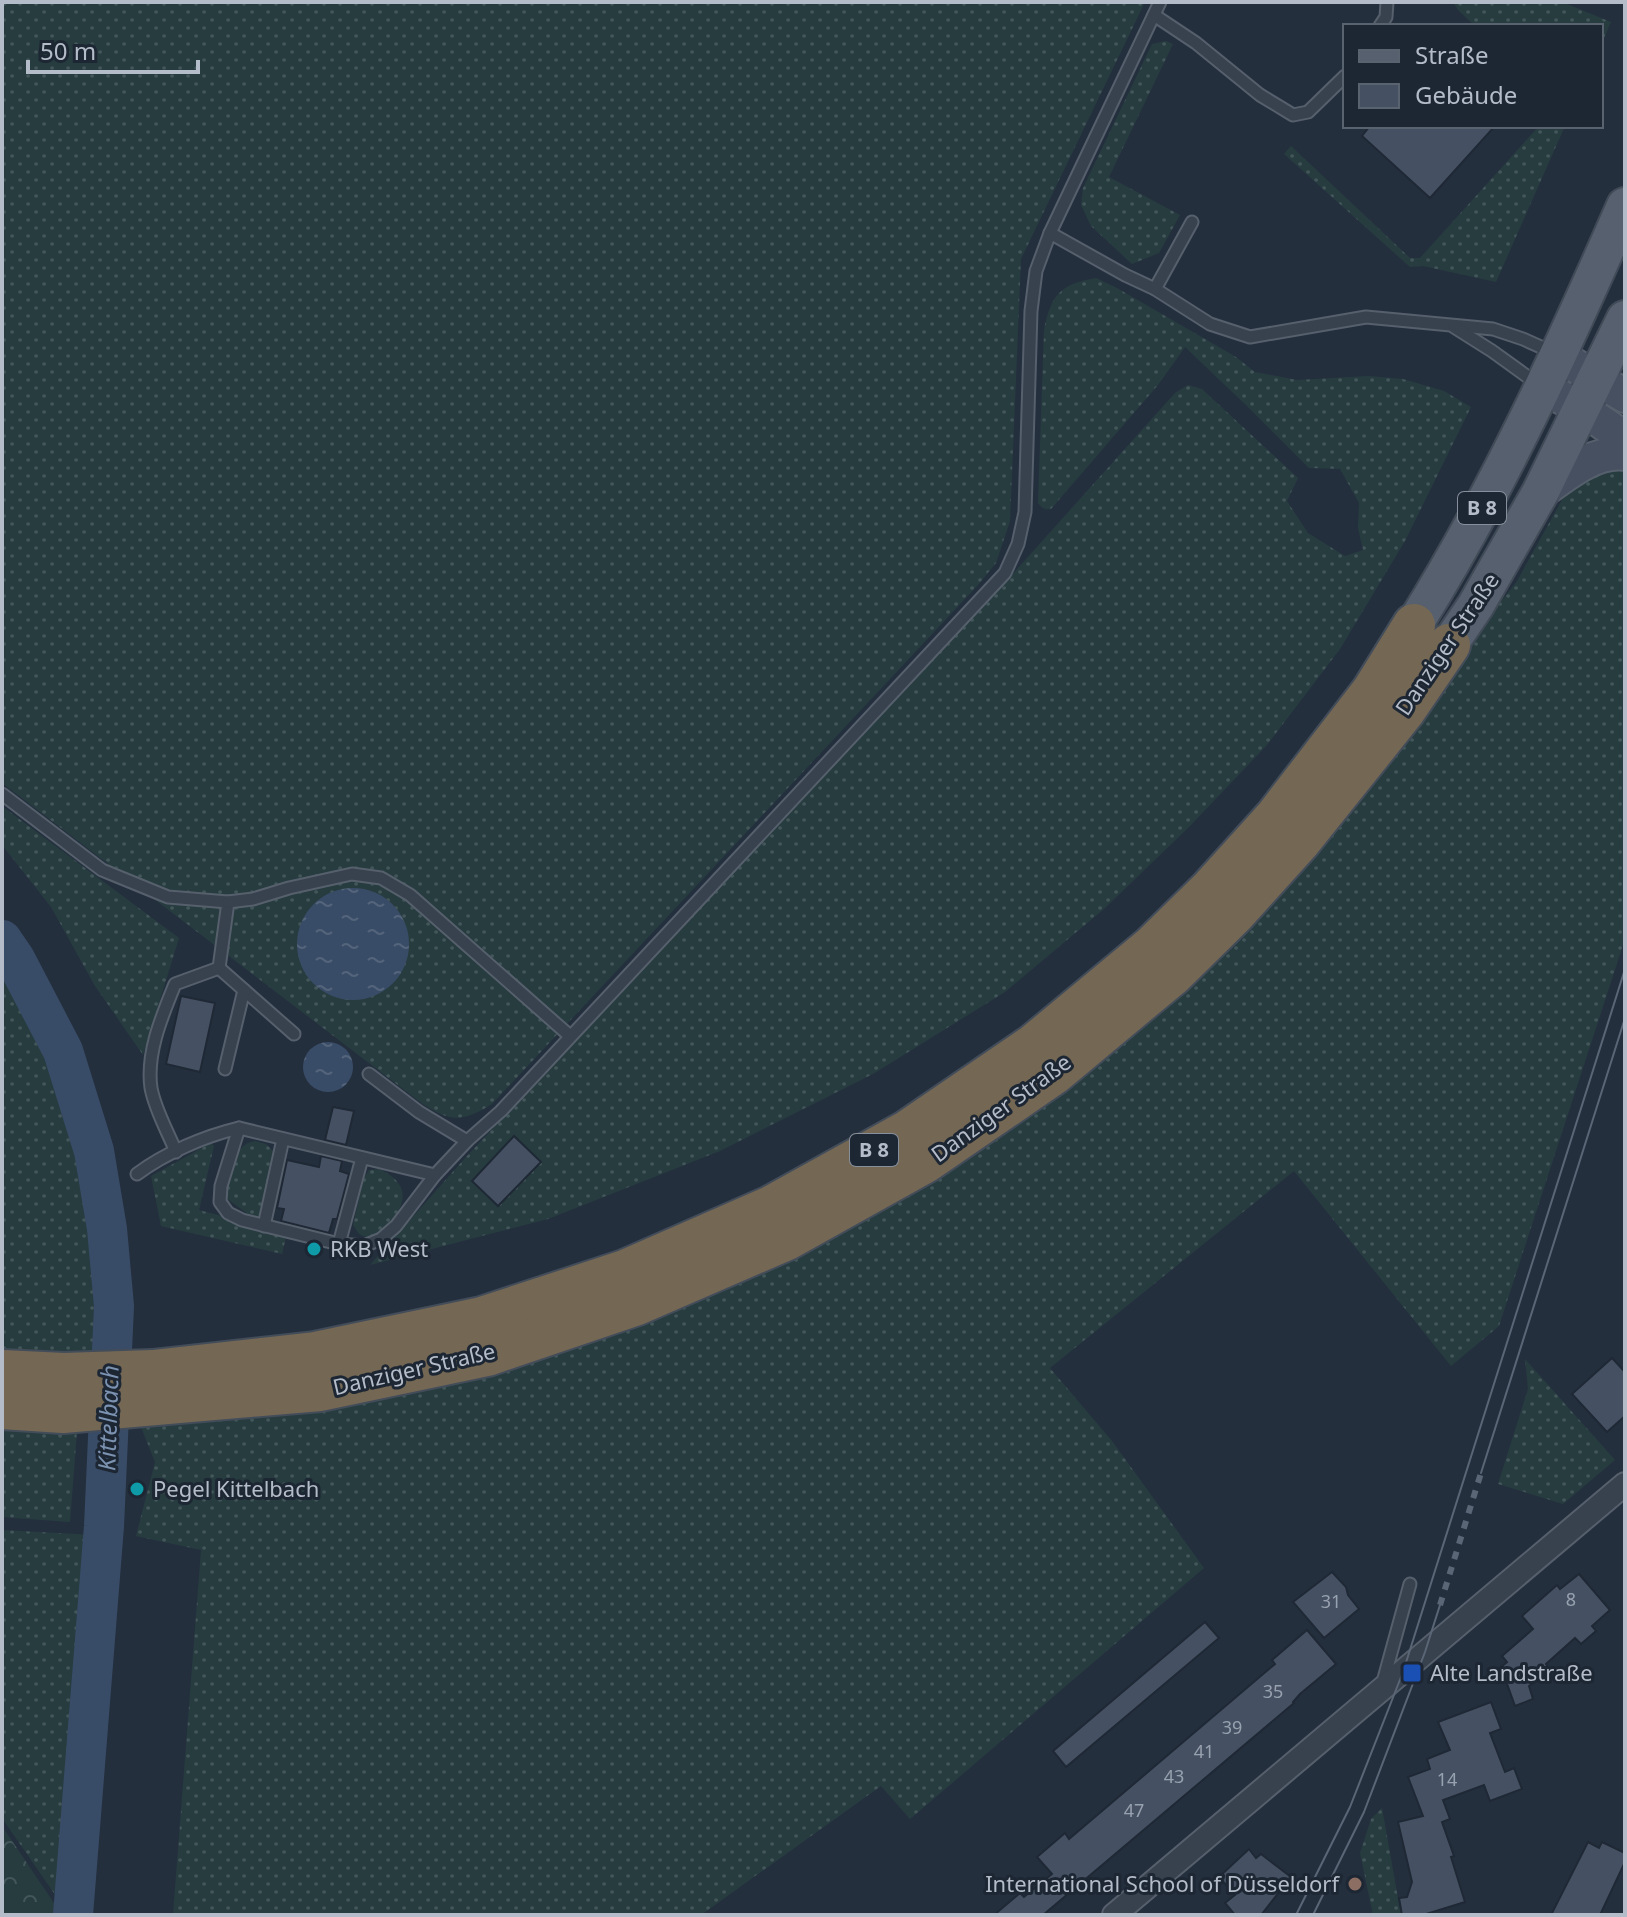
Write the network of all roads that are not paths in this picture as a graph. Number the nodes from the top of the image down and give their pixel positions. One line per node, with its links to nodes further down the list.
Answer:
1 (1160, 2): 3 (lane)
2 (1387, 2): 4 (lane)
3 (1154, 15): 5 (lane); 8 (lane)
4 (1381, 24)
5 (1343, 78)
6 (1625, 206): 12 (main road, Danziger Straße / B 8)
7 (1192, 222): 9 (lane)
8 (1050, 233): 9 (lane); 24 (lane)
9 (1155, 289): 11 (lane)
10 (1625, 319): 14 (main road, Danziger Straße / B 8)
11 (1450, 325): 12 (lane); 13 (lane)
12 (1558, 355): 13 (main road, Danziger Straße / B 8); 14 (main road)
13 (1543, 387): 14 (main road); 18 (main road, Danziger Straße / B 8)
14 (1601, 394): 15 (main road); 17 (main road, Danziger Straße / B 8)
15 (1625, 438)
16 (1625, 454): 17 (main road)
17 (1540, 493): 18 (main road, Danziger Straße / B 8)
18 (1432, 635): 37 (highway, Danziger Straße / B 8)
19 (2, 794): 20 (lane)
20 (228, 902): 21 (lane); 24 (lane)
21 (219, 968): 22 (lane); 30 (lane)
22 (244, 990): 23 (lane); 25 (lane)
23 (294, 1034)
24 (570, 1036): 29 (lane)
25 (225, 1069)
26 (369, 1074): 29 (lane)
27 (239, 1128): 28 (lane); 30 (lane); 34 (lane)
28 (283, 1139): 31 (lane); 34 (lane)
29 (467, 1141): 33 (lane)
30 (176, 1152): 32 (lane)
31 (362, 1158): 33 (lane); 35 (lane)
32 (137, 1174)
33 (435, 1175): 35 (lane)
34 (264, 1226): 35 (lane)
35 (339, 1244)
36 (2, 1371): 37 (highway, Danziger Straße / B 8)
37 (63, 1393): 38 (highway, Danziger Straße / B 8)
38 (2, 1408)
39 (1625, 1484): 41 (street)
40 (1410, 1584): 41 (lane)
41 (1381, 1690): 42 (street)
42 (1114, 1915)

